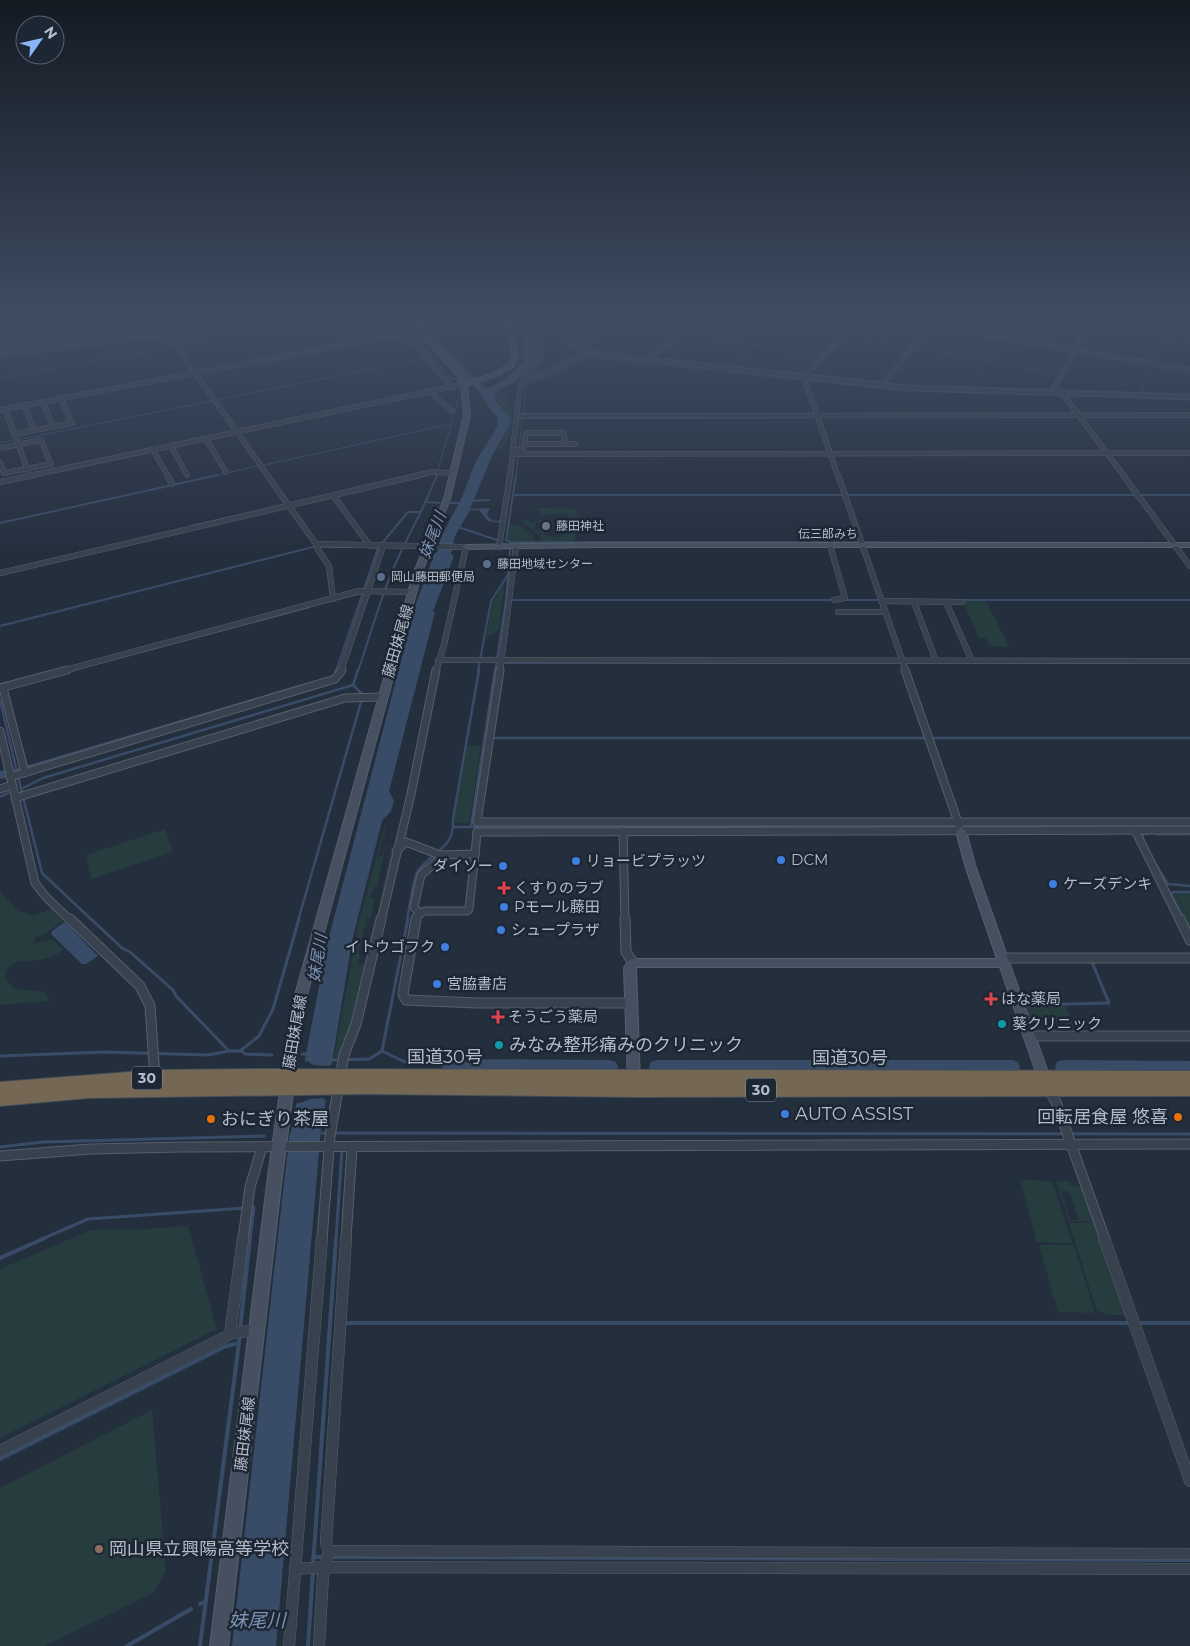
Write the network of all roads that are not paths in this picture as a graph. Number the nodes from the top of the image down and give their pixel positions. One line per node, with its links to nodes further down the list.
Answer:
1 (53, 400): 10 (street)
2 (62, 400): 18 (street)
3 (213, 400): 20 (street)
4 (392, 400): 20 (street)
5 (439, 400): 13 (street)
6 (466, 400): 37 (main road, 藤田妹尾線)
7 (521, 400): 16 (street)
8 (812, 400): 14 (street)
9 (1065, 400): 17 (street)
10 (43, 402): 11 (street); 18 (street)
11 (24, 405): 12 (street); 19 (street)
12 (3, 409): 21 (street)
13 (452, 411)
14 (817, 415): 16 (street); 17 (street); 31 (street)
15 (1190, 415): 17 (street)
16 (521, 416): 30 (street)
17 (1078, 416): 32 (street)
18 (53, 427): 19 (street)
19 (34, 430): 21 (street)
20 (236, 432): 22 (street); 42 (street)
21 (15, 434): 23 (street)
22 (206, 439): 27 (street); 35 (street)
23 (19, 444): 28 (street); 36 (street); 36 (street)
24 (525, 444): 25 (street); 25 (street); 30 (street)
25 (565, 444): 26 (street)
26 (575, 444)
27 (171, 446): 29 (street); 38 (street)
28 (0, 448)
29 (153, 450): 36 (street); 40 (street)
30 (517, 452): 31 (street); 53 (street)
31 (830, 452): 32 (street); 43 (street)
32 (1105, 452): 33 (street); 44 (street)
33 (1190, 454)
34 (0, 462): 36 (street)
35 (226, 472)
36 (29, 473): 39 (street)
37 (452, 473): 41 (street); 51 (main road, 藤田妹尾線)
38 (187, 475)
39 (0, 482)
40 (172, 484)
41 (332, 495): 42 (street); 48 (street)
42 (289, 505): 47 (street); 55 (street)
43 (861, 544): 44 (main road, 伝三郎みち); 45 (main road, 伝三郎みち); 60 (street)
44 (1173, 544): 46 (main road, 伝三郎みち); 54 (street)
45 (830, 545): 50 (main road, 伝三郎みち); 59 (street)
46 (1190, 545)
47 (317, 546): 48 (street); 58 (street)
48 (370, 546): 49 (street)
49 (380, 546): 51 (street); 56 (street)
50 (516, 546): 53 (main road, 伝三郎みち); 70 (street)
51 (432, 547): 52 (street); 57 (main road, 藤田妹尾線)
52 (462, 547): 53 (main road, 伝三郎みち); 66 (street)
53 (499, 547)
54 (1190, 566)
55 (0, 573)
56 (364, 591): 57 (street); 58 (street); 75 (street)
57 (412, 592): 73 (main road, 藤田妹尾線)
58 (333, 599): 72 (street)
59 (834, 600)
60 (881, 600): 61 (street); 65 (street)
61 (914, 602): 62 (street); 67 (street)
62 (946, 602): 63 (street); 68 (street)
63 (962, 602)
64 (838, 612): 65 (street)
65 (885, 612): 71 (street)
66 (438, 660): 70 (street); 85 (street)
67 (936, 660): 68 (street); 71 (street)
68 (972, 660): 69 (street)
69 (1190, 661)
70 (499, 662): 71 (street); 81 (street)
71 (903, 662): 80 (street)
72 (2, 687): 75 (street)
73 (382, 697): 78 (street); 100 (main road, 藤田妹尾線)
74 (0, 731): 75 (street)
75 (20, 773): 76 (street)
76 (12, 785): 77 (street); 78 (street)
77 (0, 789)
78 (20, 796): 101 (street)
79 (1190, 822): 80 (street)
80 (960, 826): 81 (street); 82 (street); 83 (street); 93 (main road)
81 (478, 827): 82 (street); 89 (street)
82 (623, 830): 94 (street)
83 (1135, 830): 84 (street); 91 (street)
84 (1190, 830)
85 (400, 832): 86 (street); 87 (street)
86 (406, 842): 87 (street); 88 (street)
87 (396, 851): 98 (street)
88 (439, 854): 89 (street); 90 (street)
89 (475, 854): 90 (street)
90 (419, 913): 95 (street)
91 (1190, 940)
92 (1190, 958): 93 (street)
93 (1003, 961): 94 (main road); 96 (main road)
94 (633, 963): 95 (main road)
95 (631, 1003): 102 (main road)
96 (1028, 1036): 97 (street); 103 (main road)
97 (1190, 1036)
98 (339, 1074): 100 (highway, 国道30号 / 30); 102 (highway, 国道30号 / 30); 108 (street)
99 (1190, 1078): 103 (highway, 国道30号 / 30)
100 (290, 1082): 101 (highway, 国道30号 / 30); 110 (main road, 藤田妹尾線)
101 (154, 1083): 104 (highway, 国道30号 / 30); 106 (highway, 国道30号 / 30)
102 (634, 1084): 103 (highway, 国道30号 / 30)
103 (1046, 1084): 105 (highway, 国道30号 / 30); 107 (street)
104 (0, 1089)
105 (1190, 1089)
106 (0, 1099)
107 (1069, 1137): 109 (street); 112 (street); 117 (street)
108 (328, 1139): 110 (street); 112 (street); 120 (street)
109 (1190, 1144)
110 (283, 1146): 111 (street); 114 (main road, 藤田妹尾線)
111 (262, 1147): 113 (street); 115 (street)
112 (352, 1147): 119 (street)
113 (0, 1156)
114 (252, 1331): 115 (street); 122 (main road, 藤田妹尾線)
115 (233, 1334): 116 (street)
116 (0, 1450)
117 (1190, 1481)
118 (1190, 1554): 119 (street)
119 (326, 1560): 120 (street); 121 (street); 124 (street)
120 (301, 1569): 123 (street)
121 (1190, 1569)
122 (219, 1646)
123 (289, 1646)
124 (319, 1646)

